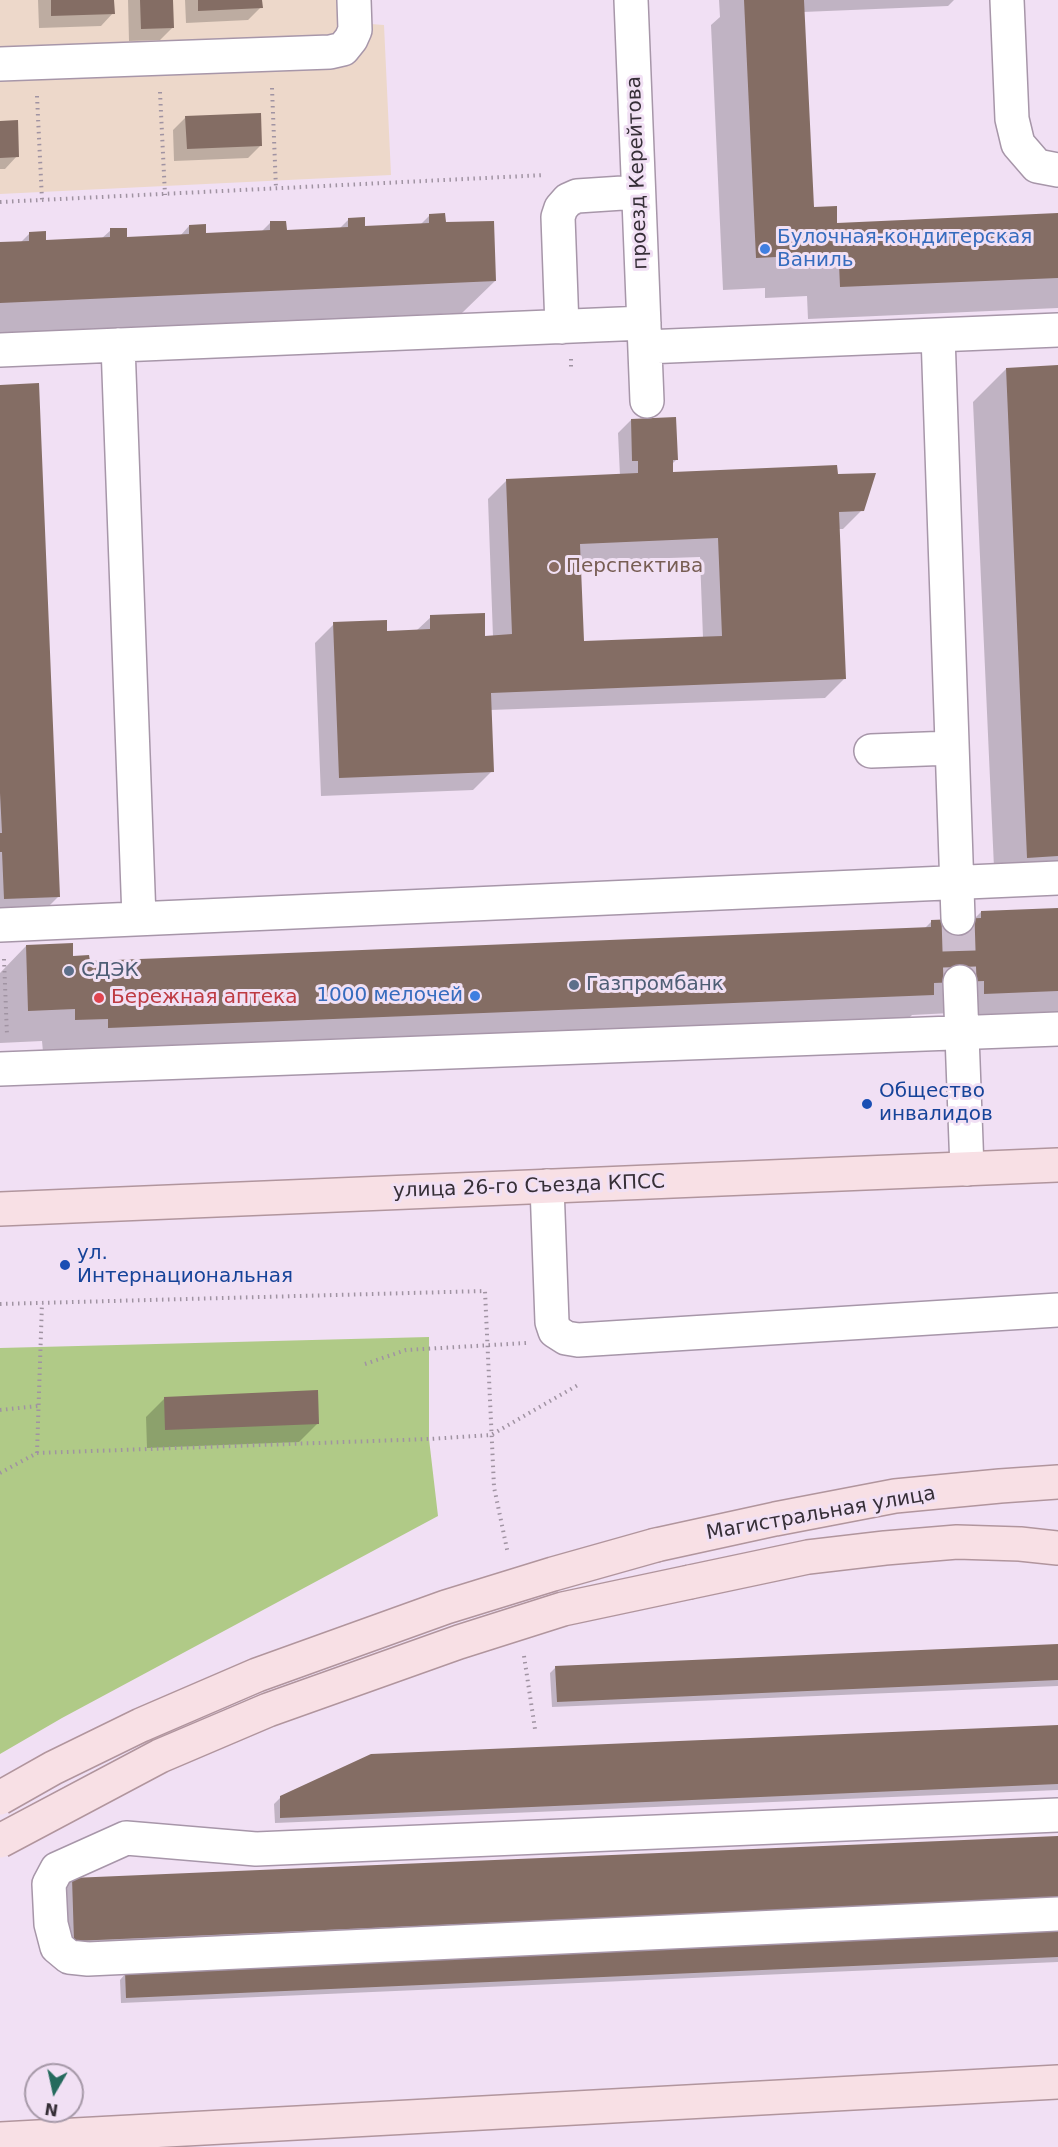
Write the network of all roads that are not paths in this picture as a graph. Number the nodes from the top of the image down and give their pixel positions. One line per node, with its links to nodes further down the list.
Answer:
1 (354, 0): 2 (street); 5 (street)
2 (371, 0)
3 (631, 0): 7 (street, проезд Керейтова)
4 (1007, 0): 6 (street)
5 (0, 64)
6 (1058, 170)
7 (638, 192): 8 (street); 10 (street, проезд Керейтова)
8 (562, 327): 10 (street); 12 (street)
9 (1058, 330): 11 (street)
10 (644, 335): 11 (street); 14 (street, проезд Керейтова)
11 (938, 335): 15 (street)
12 (118, 345): 13 (street); 19 (street)
13 (0, 350)
14 (647, 401)
15 (952, 748): 16 (street); 18 (street)
16 (871, 751)
17 (1058, 878): 18 (street)
18 (957, 882): 19 (street); 20 (street)
19 (140, 918): 21 (street)
20 (958, 918)
21 (1, 925)
22 (960, 982): 24 (street)
23 (1058, 1029): 24 (street)
24 (962, 1033): 25 (street); 27 (street)
25 (4, 1069)
26 (1058, 1165): 27 (main road, улица 26-го Съезда КПСС)
27 (967, 1169): 28 (main road, улица 26-го Съезда КПСС)
28 (547, 1186): 29 (main road, улица 26-го Съезда КПСС); 30 (street)
29 (0, 1209)
30 (1058, 1310)
31 (1058, 1482): 33 (main road, Магистральная улица, bridge)
32 (1058, 1548): 35 (main road, Магистральная улица, bridge)
33 (0, 1798)
34 (1058, 1815): 36 (street)
35 (0, 1841)
36 (1058, 1914)
37 (1058, 2082): 38 (main road)
38 (0, 2139)

